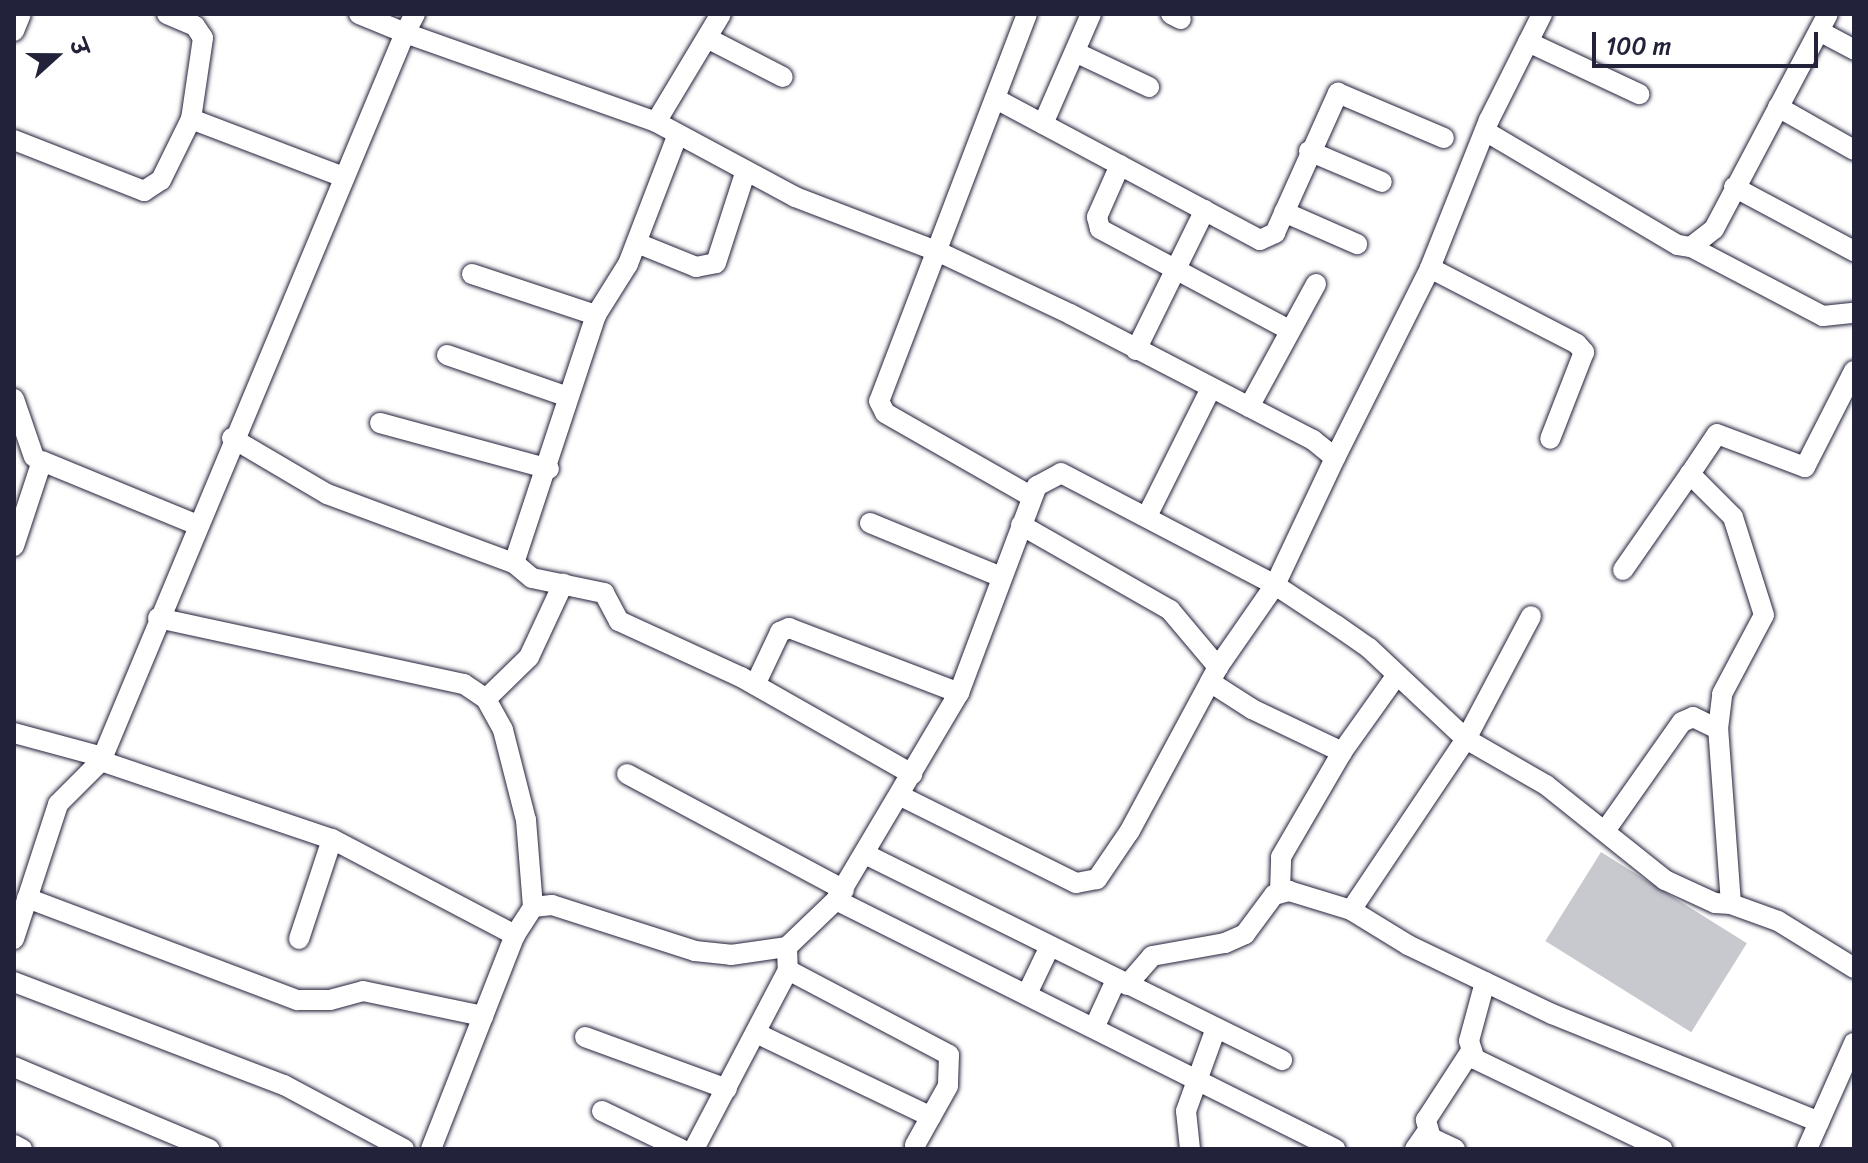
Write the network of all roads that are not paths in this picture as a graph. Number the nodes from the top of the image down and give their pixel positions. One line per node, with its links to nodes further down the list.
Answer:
1 (21, 14): 10 (street)
2 (167, 14): 20 (street)
3 (359, 14): 8 (street)
4 (721, 14): 11 (street)
5 (1027, 14): 18 (street)
6 (1091, 14): 14 (street)
7 (1542, 14): 12 (street)
8 (410, 23): 21 (street); 31 (street)
9 (1824, 23): 13 (street); 19 (street)
10 (14, 31)
11 (707, 38): 15 (street); 21 (street)
12 (1528, 42): 17 (street); 23 (street)
13 (1854, 50)
14 (1075, 52): 16 (street); 22 (street)
15 (783, 77)
16 (1149, 87)
17 (1639, 94)
18 (996, 99): 22 (street); 40 (street)
19 (1778, 107): 27 (street); 33 (street)
20 (191, 119): 26 (street); 31 (street)
21 (656, 122): 24 (street)
22 (1043, 124): 29 (street)
23 (1485, 131): 38 (street); 41 (street)
24 (678, 134): 30 (street); 36 (street)
25 (1444, 138): 28 (street)
26 (14, 140)
27 (1854, 150)
28 (1309, 151): 32 (street); 35 (street)
29 (1120, 165): 34 (street); 42 (street)
30 (745, 173): 36 (street); 40 (street)
31 (344, 177): 56 (street)
32 (1382, 182)
33 (1734, 187): 38 (street); 39 (street)
34 (1205, 210): 35 (street); 42 (street)
35 (1284, 212): 37 (street)
36 (637, 243): 46 (street)
37 (1357, 244)
38 (1691, 247): 45 (street)
39 (1854, 251)
40 (939, 252): 48 (street); 63 (street)
41 (1430, 268): 57 (street); 59 (street)
42 (1173, 269): 47 (street); 48 (street)
43 (472, 274): 46 (street)
44 (1316, 284): 47 (street)
45 (1854, 313)
46 (596, 315): 52 (street)
47 (1289, 330): 54 (street)
48 (1136, 350): 51 (street)
49 (447, 355): 52 (street)
50 (1854, 371): 62 (street)
51 (1211, 388): 54 (street); 64 (street)
52 (568, 397): 61 (street)
53 (14, 399): 60 (street)
54 (1249, 407): 59 (street)
55 (380, 423): 61 (street)
56 (232, 438): 66 (street); 69 (street)
57 (1550, 439)
58 (14, 449): 60 (street)
59 (1335, 458): 73 (street)
60 (38, 459): 66 (street); 68 (street)
61 (549, 469): 69 (street)
62 (1690, 474): 70 (street); 81 (street)
63 (1032, 497): 64 (street); 67 (street)
64 (1147, 516): 73 (street)
65 (870, 523): 71 (street)
66 (197, 525): 75 (street)
67 (1021, 525): 71 (street); 76 (street)
68 (14, 546)
69 (514, 563): 72 (street)
70 (1623, 570)
71 (1001, 577): 79 (street)
72 (563, 584): 78 (street); 80 (street)
73 (1275, 585): 76 (street); 77 (street)
74 (1531, 616): 83 (street)
75 (158, 618): 80 (street); 85 (street)
76 (1214, 675): 84 (street); 88 (street)
77 (1397, 675): 83 (street); 84 (street)
78 (755, 685): 79 (street); 87 (street)
79 (959, 693): 87 (street)
80 (486, 699): 96 (street)
81 (1718, 729): 89 (street); 95 (street)
82 (14, 733): 85 (street)
83 (1466, 739): 89 (street); 97 (street)
84 (1342, 752): 92 (street)
85 (102, 759): 90 (street); 94 (street)
86 (627, 774): 93 (street)
87 (912, 774): 88 (street)
88 (901, 796): 91 (street)
89 (1605, 831): 95 (street)
90 (332, 839): 98 (street); 100 (street)
91 (867, 855): 93 (street); 102 (street)
92 (1280, 891): 97 (street); 106 (street)
93 (840, 895): 101 (street); 108 (street)
94 (27, 898): 99 (street); 109 (street)
95 (1731, 904): 103 (street)
96 (533, 907): 98 (street); 101 (street)
97 (1351, 910): 107 (street)
98 (515, 935): 109 (street)
99 (14, 939)
100 (299, 939)
101 (787, 947): 104 (street)
102 (1049, 948): 106 (street); 108 (street)
103 (1854, 968)
104 (788, 970): 112 (street); 121 (street)
105 (14, 982): 128 (street)
106 (1121, 982): 110 (street); 111 (street)
107 (1485, 982): 115 (street); 122 (street)
108 (1027, 994): 110 (street)
109 (483, 1016): 129 (street)
110 (1094, 1028): 118 (street)
111 (1216, 1028): 116 (street); 118 (street)
112 (756, 1033): 119 (street); 121 (street)
113 (585, 1037): 119 (street)
114 (1854, 1043): 122 (street)
115 (1471, 1051): 123 (street); 136 (street)
116 (1282, 1060)
117 (14, 1067): 127 (street)
118 (1195, 1080): 132 (street); 133 (street)
119 (727, 1089): 131 (street)
120 (602, 1111): 130 (street)
121 (931, 1117): 125 (street)
122 (1819, 1122): 137 (street)
123 (1427, 1132): 134 (street); 135 (street)
124 (14, 1145): 126 (street)
125 (915, 1145)
126 (22, 1149)
127 (209, 1149)
128 (404, 1149)
129 (431, 1149)
130 (681, 1149)
131 (694, 1149)
132 (1190, 1149)
133 (1335, 1149)
134 (1415, 1149)
135 (1455, 1149)
136 (1662, 1149)
137 (1807, 1149)

